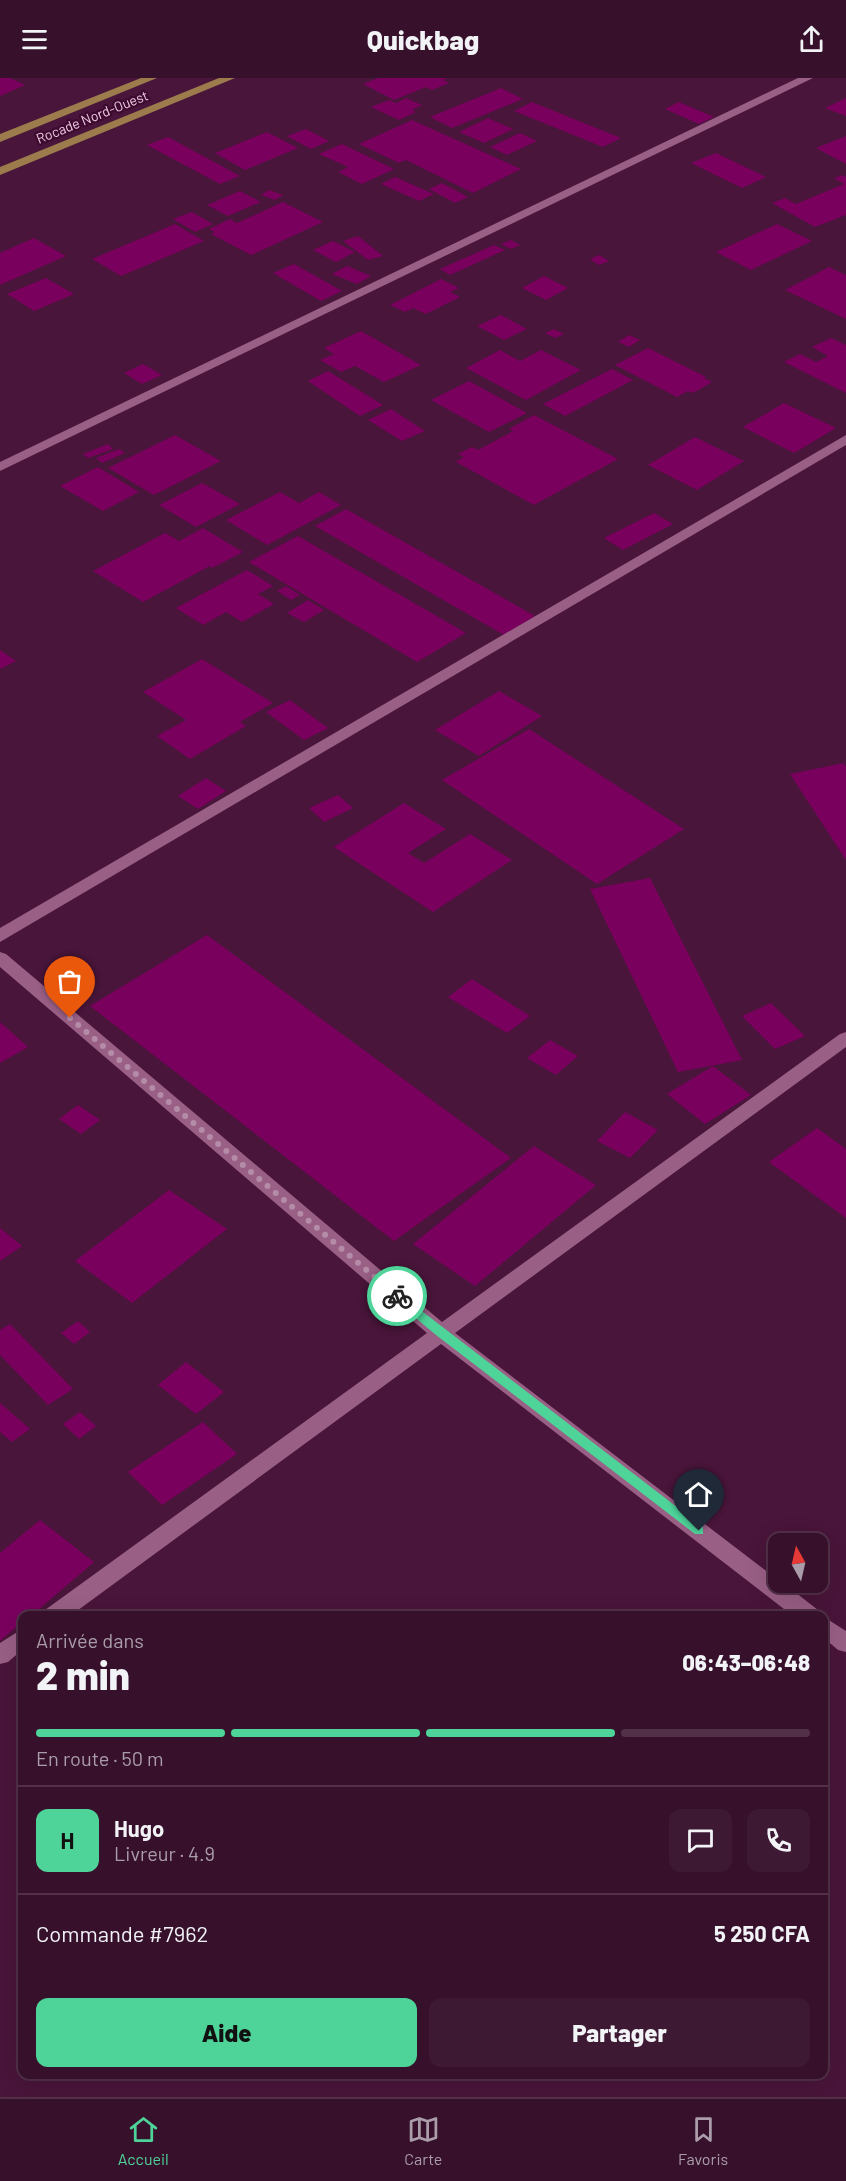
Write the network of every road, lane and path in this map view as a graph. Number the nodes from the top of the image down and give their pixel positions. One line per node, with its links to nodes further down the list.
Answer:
1 (151, 78): 4 (main road, Rocade Nord-Ouest)
2 (230, 78): 5 (main road, Rocade Nord-Ouest)
3 (807, 78): 7 (street)
4 (0, 138)
5 (0, 171)
6 (846, 440): 8 (street)
7 (0, 467)
8 (0, 936)
9 (0, 958): 11 (street)
10 (846, 1038): 11 (street)
11 (440, 1332): 12 (street); 13 (street)
12 (60, 1611)
13 (803, 1611)
14 (828, 1629): 16 (street)
15 (18, 1641): 17 (street)
16 (846, 1643)
17 (0, 1655)

